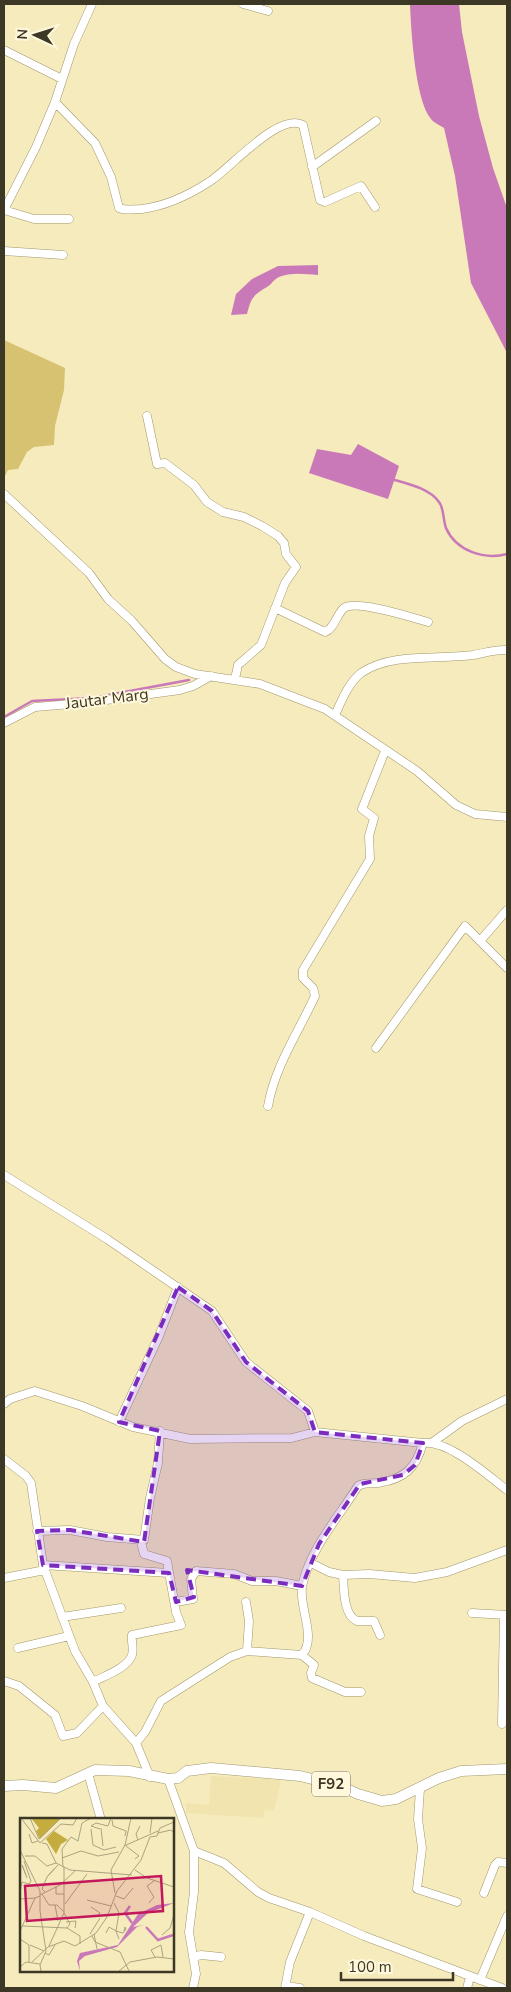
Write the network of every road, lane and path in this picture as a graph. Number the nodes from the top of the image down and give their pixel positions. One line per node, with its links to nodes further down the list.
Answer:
1 (92, 4): 5 (street)
2 (243, 4): 3 (street)
3 (268, 11)
4 (4, 50): 5 (street)
5 (62, 79): 6 (street)
6 (55, 102): 8 (street); 10 (street)
7 (376, 121): 8 (street)
8 (312, 167): 9 (street)
9 (375, 207)
10 (4, 210): 11 (street)
11 (69, 219)
12 (4, 250): 13 (street)
13 (62, 255)
14 (147, 416): 16 (street)
15 (4, 494): 19 (street)
16 (275, 608): 17 (street); 20 (street)
17 (428, 622)
18 (507, 650): 21 (street)
19 (211, 676): 20 (street); 22 (street, Jautar Marg)
20 (235, 679): 21 (street)
21 (335, 715): 23 (street)
22 (4, 723)
23 (385, 751): 24 (street); 29 (street)
24 (507, 817)
25 (507, 910): 26 (street)
26 (480, 941): 27 (street); 28 (street)
27 (507, 968)
28 (376, 1048)
29 (268, 1106)
30 (4, 1175): 31 (street)
31 (178, 1286): 34 (street); 36 (street)
32 (507, 1399): 37 (street)
33 (4, 1404): 34 (street)
34 (119, 1422): 35 (street)
35 (160, 1431): 36 (street); 42 (street)
36 (315, 1432): 38 (street)
37 (433, 1442): 38 (street); 40 (street)
38 (424, 1443): 44 (street)
39 (4, 1459): 41 (street)
40 (507, 1490)
41 (37, 1531): 42 (street); 45 (street)
42 (141, 1542): 46 (street)
43 (507, 1550): 47 (street)
44 (311, 1563): 47 (street); 49 (street)
45 (44, 1568): 46 (street); 48 (street); 55 (street)
46 (170, 1573): 50 (street)
47 (343, 1575): 56 (street)
48 (4, 1578)
49 (302, 1586): 50 (street); 60 (street)
50 (176, 1602): 62 (street)
51 (246, 1602): 59 (street)
52 (121, 1608): 55 (street)
53 (472, 1613): 54 (street)
54 (506, 1615): 65 (street)
55 (62, 1617): 57 (street)
56 (380, 1635)
57 (69, 1636): 58 (street); 62 (street)
58 (18, 1648)
59 (247, 1651): 60 (street); 66 (street)
60 (302, 1655): 63 (street)
61 (4, 1681): 64 (street)
62 (93, 1682): 64 (street)
63 (361, 1692)
64 (103, 1706): 66 (street)
65 (502, 1724)
66 (136, 1743): 69 (street)
67 (507, 1769): 72 (main road, F92)
68 (88, 1773): 69 (main road); 71 (main road); 73 (street)
69 (150, 1777): 70 (main road, F92)
70 (168, 1779): 72 (main road, F92); 74 (street)
71 (4, 1786)
72 (420, 1789): 77 (street)
73 (100, 1818)
74 (194, 1851): 78 (street); 80 (street)
75 (507, 1863): 76 (street)
76 (484, 1893)
77 (457, 1902)
78 (310, 1912): 82 (street); 84 (street)
79 (507, 1916): 83 (street)
80 (193, 1957): 81 (street); 85 (street)
81 (221, 1957)
82 (470, 1977): 83 (street); 87 (street)
83 (480, 1980): 88 (street)
84 (285, 1987): 86 (street)
85 (193, 1988)
86 (300, 1988)
87 (467, 1988)
88 (502, 1988)

